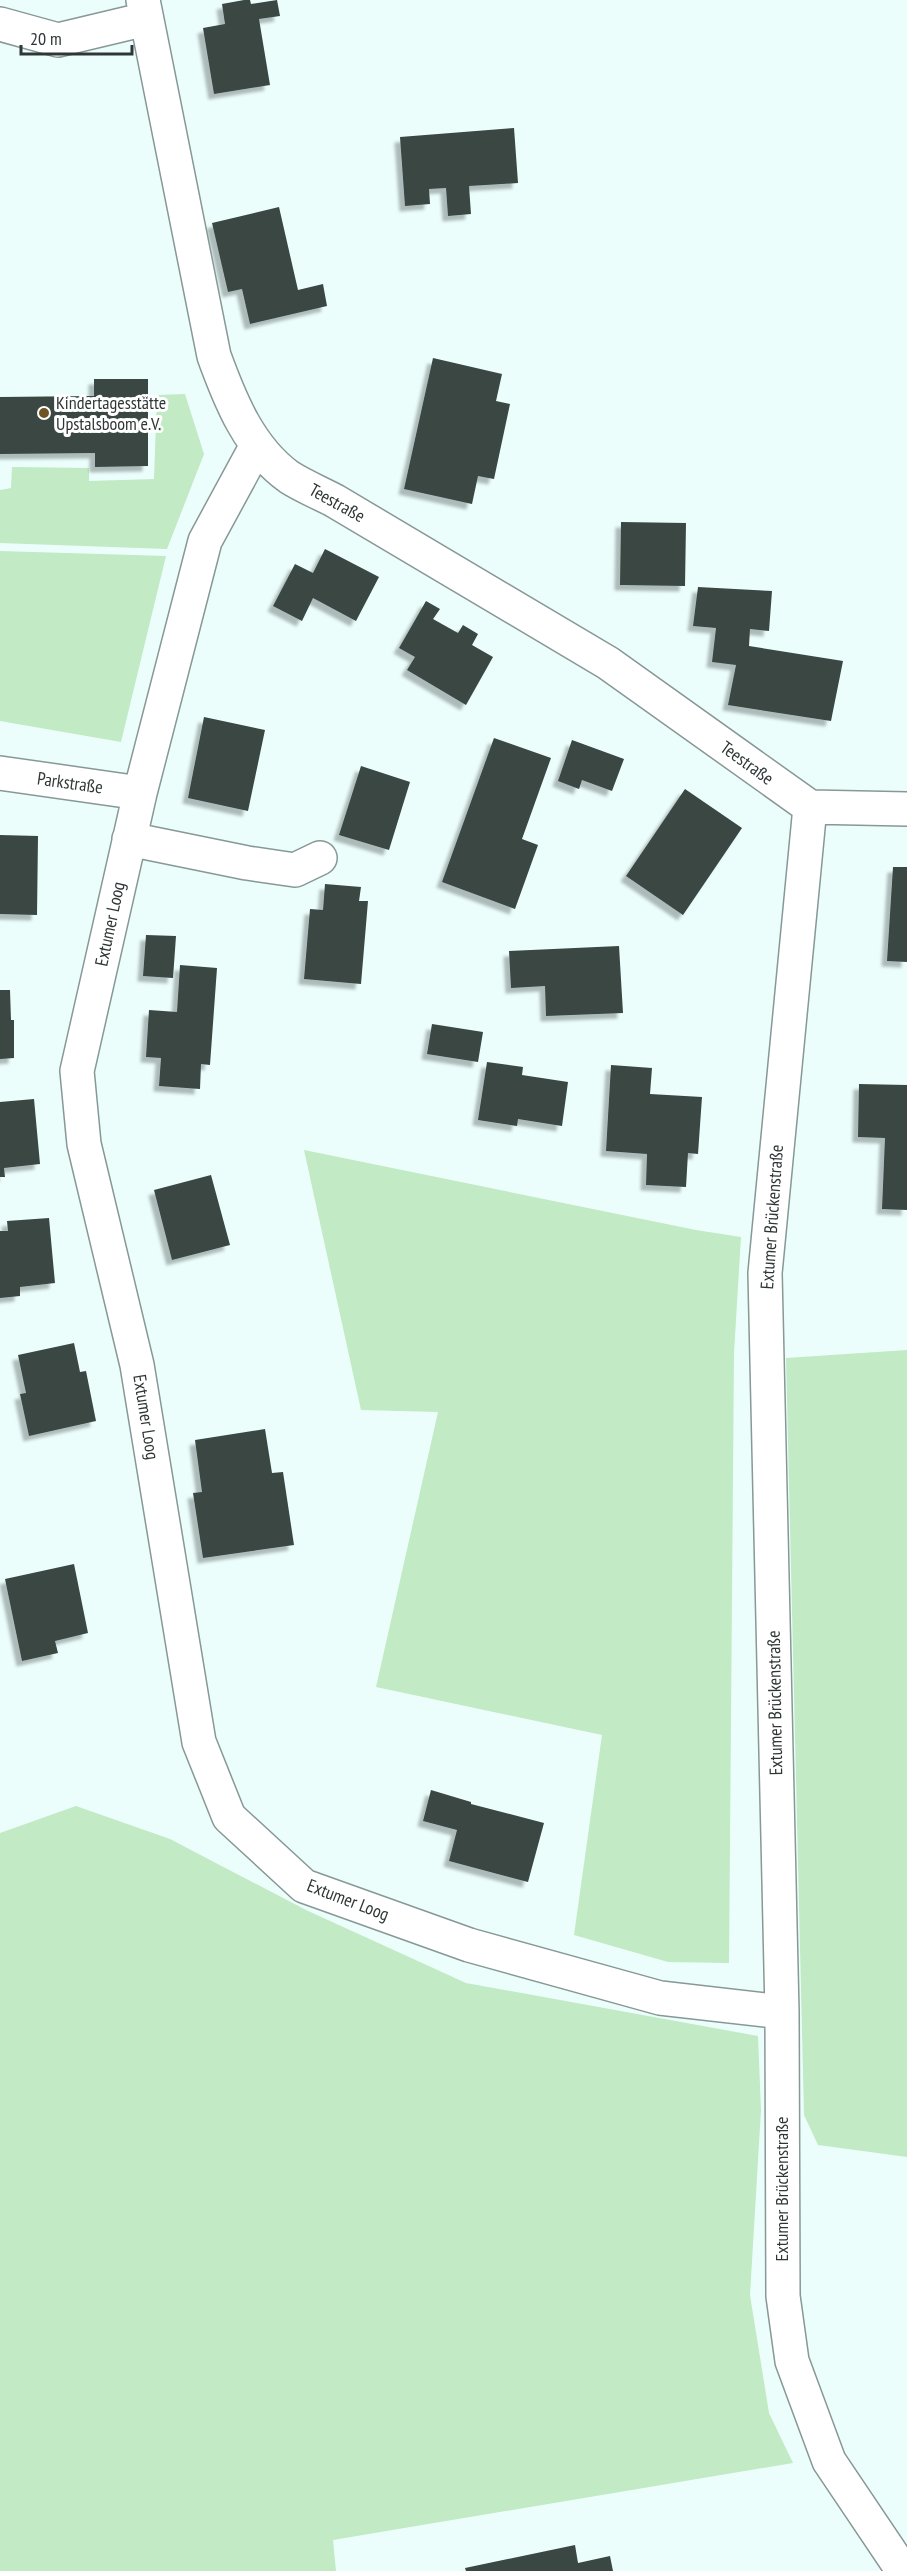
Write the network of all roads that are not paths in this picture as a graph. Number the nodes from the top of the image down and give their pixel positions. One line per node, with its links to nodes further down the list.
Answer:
1 (145, 9): 2 (street); 3 (street, Teestraße)
2 (0, 24)
3 (257, 445): 5 (street, Extumer Loog); 6 (street, Teestraße)
4 (0, 773): 5 (street, Parkstraße)
5 (140, 793): 8 (street, Extumer Loog)
6 (810, 807): 7 (street); 10 (street, Extumer Brückenstraße)
7 (907, 809)
8 (129, 839): 9 (street); 10 (street, Extumer Loog)
9 (320, 858)
10 (782, 2012): 11 (street, Extumer Brückenstraße)
11 (901, 2571)

